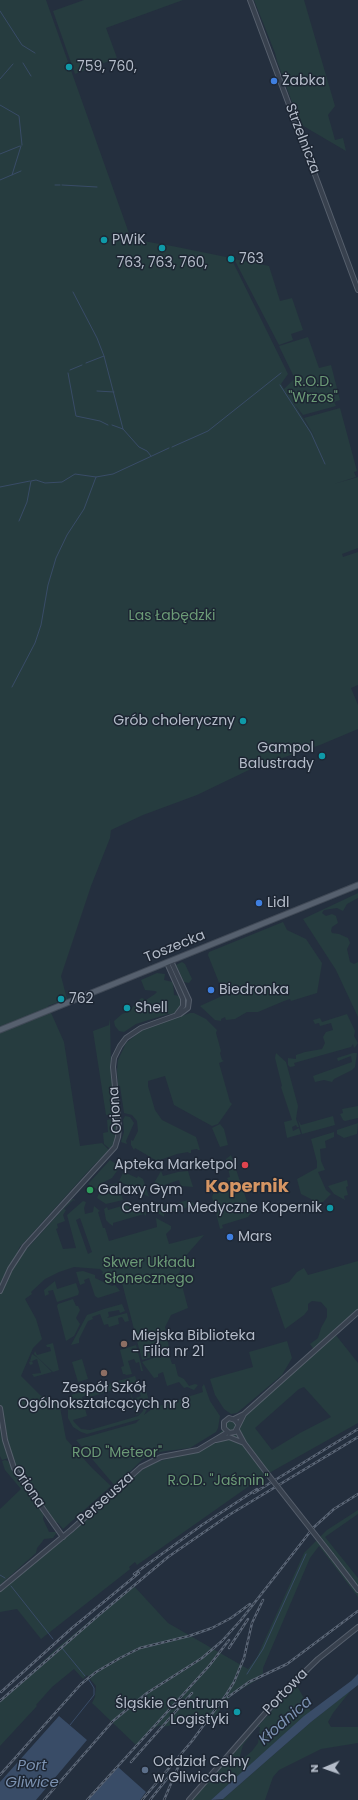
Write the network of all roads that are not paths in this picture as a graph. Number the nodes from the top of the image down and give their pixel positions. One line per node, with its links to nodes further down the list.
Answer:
1 (250, 0): 2 (street, Strzelnicza)
2 (356, 278): 3 (street, Strzelnicza)
3 (358, 290)
4 (358, 885): 5 (main road, Toszecka)
5 (169, 962): 6 (main road, Toszecka); 7 (street, Oriona)
6 (0, 1030)
7 (0, 1291)
8 (358, 1312): 10 (street)
9 (0, 1408): 17 (street, Oriona)
10 (244, 1414): 11 (street); 12 (street)
11 (234, 1419): 12 (street); 13 (street)
12 (238, 1424): 14 (street)
13 (224, 1428): 14 (street); 15 (street, Perseusza)
14 (232, 1432): 15 (street, Perseusza); 16 (street)
15 (214, 1439): 16 (street); 17 (street, Perseusza)
16 (244, 1443): 19 (street, bridge)
17 (63, 1537): 18 (street, Perseusza)
18 (0, 1589)
19 (358, 1590)
20 (358, 1627): 21 (street, Portowa)
21 (188, 1800)

